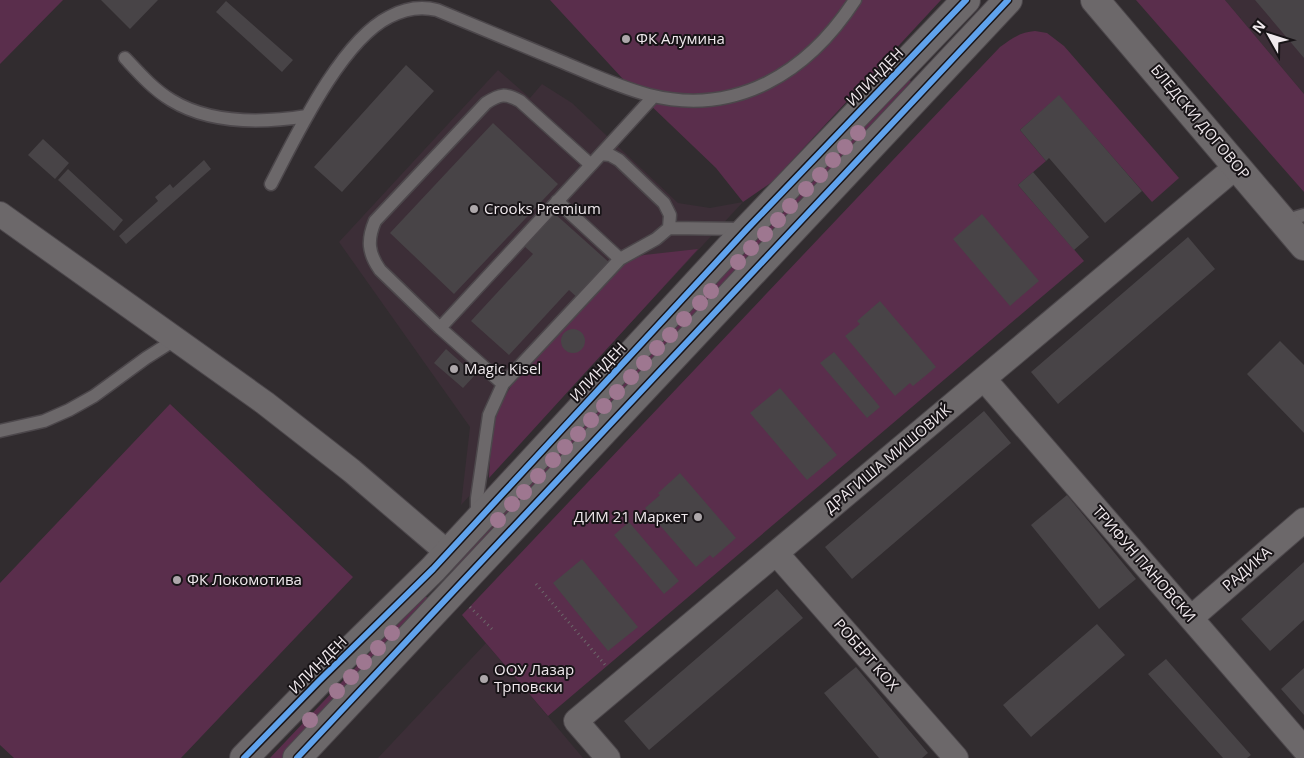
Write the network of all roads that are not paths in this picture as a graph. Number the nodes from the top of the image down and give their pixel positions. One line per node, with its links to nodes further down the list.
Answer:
1 (855, 0): 8 (lane)
2 (954, 0): 6 (street)
3 (966, 0): 6 (street, ИЛИНДЕН)
4 (1008, 0): 33 (street)
5 (1095, 0): 12 (street, БЛЕДСКИ ДОГОВОР)
6 (941, 26): 18 (street, ИЛИНДЕН)
7 (125, 58): 9 (lane)
8 (654, 96): 9 (lane); 10 (lane)
9 (307, 116): 13 (lane)
10 (601, 154): 11 (lane); 17 (lane)
11 (591, 165): 14 (lane); 21 (lane)
12 (1237, 166): 16 (street, БЛЕДСКИ ДОГОВОР); 23 (street, ДРАГИША МИШОВИЌ)
13 (271, 184)
14 (557, 201): 20 (lane); 21 (lane)
15 (0, 214): 22 (street)
16 (1294, 218): 19 (street, БЛЕДСКИ ДОГОВОР)
17 (669, 228): 18 (lane); 20 (lane)
18 (747, 229): 27 (street, ИЛИНДЕН)
19 (1304, 246)
20 (620, 259): 24 (lane)
21 (440, 328): 24 (lane)
22 (176, 339): 25 (lane); 28 (street)
23 (984, 379): 29 (street, ДРАГИША МИШОВИЌ); 30 (street, ТРИФУН ПАНОВСКИ)
24 (503, 384): 27 (lane)
25 (0, 431)
26 (1304, 520): 30 (street, РАДИКА)
27 (477, 522): 28 (street, ИЛИНДЕН)
28 (448, 553): 32 (street, ИЛИНДЕН)
29 (776, 553): 34 (street, ДРАГИША МИШОВИЌ); 35 (street, РОБЕРТ КОХ)
30 (1191, 618): 31 (street, ТРИФУН ПАНОВСКИ)
31 (1304, 749)
32 (244, 758)
33 (297, 758)
34 (608, 758)
35 (956, 758)

